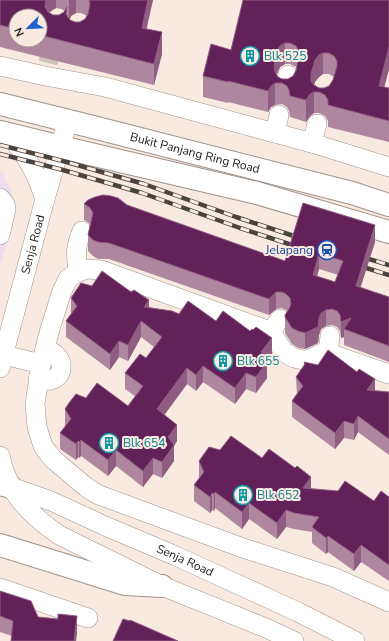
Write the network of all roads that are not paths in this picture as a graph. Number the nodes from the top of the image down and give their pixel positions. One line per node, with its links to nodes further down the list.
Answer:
1 (0, 66): 7 (street)
2 (0, 104): 4 (main road, Bukit Panjang Ring Road)
3 (279, 115): 7 (street)
4 (68, 120): 9 (street, Senja Road); 13 (main road, Bukit Panjang Ring Road)
5 (317, 124): 8 (street)
6 (4, 133): 9 (main road, Bukit Panjang Ring Road); 12 (street)
7 (275, 133): 8 (street)
8 (312, 143): 10 (street)
9 (61, 147): 12 (street, Senja Road); 15 (main road, Bukit Panjang Ring Road)
10 (389, 167)
11 (0, 198): 16 (street)
12 (45, 198): 18 (street, Senja Road)
13 (389, 205)
14 (82, 231): 17 (street)
15 (389, 232)
16 (0, 235)
17 (78, 272): 19 (street); 20 (street)
18 (1, 359): 19 (street)
19 (41, 364): 26 (street)
20 (389, 374)
21 (0, 456): 22 (street)
22 (6, 486): 24 (street); 29 (street, Senja Road)
23 (0, 545): 24 (main road)
24 (162, 586): 28 (street)
25 (0, 588): 27 (street)
26 (389, 602)
27 (88, 618)
28 (294, 641)
29 (355, 641)

